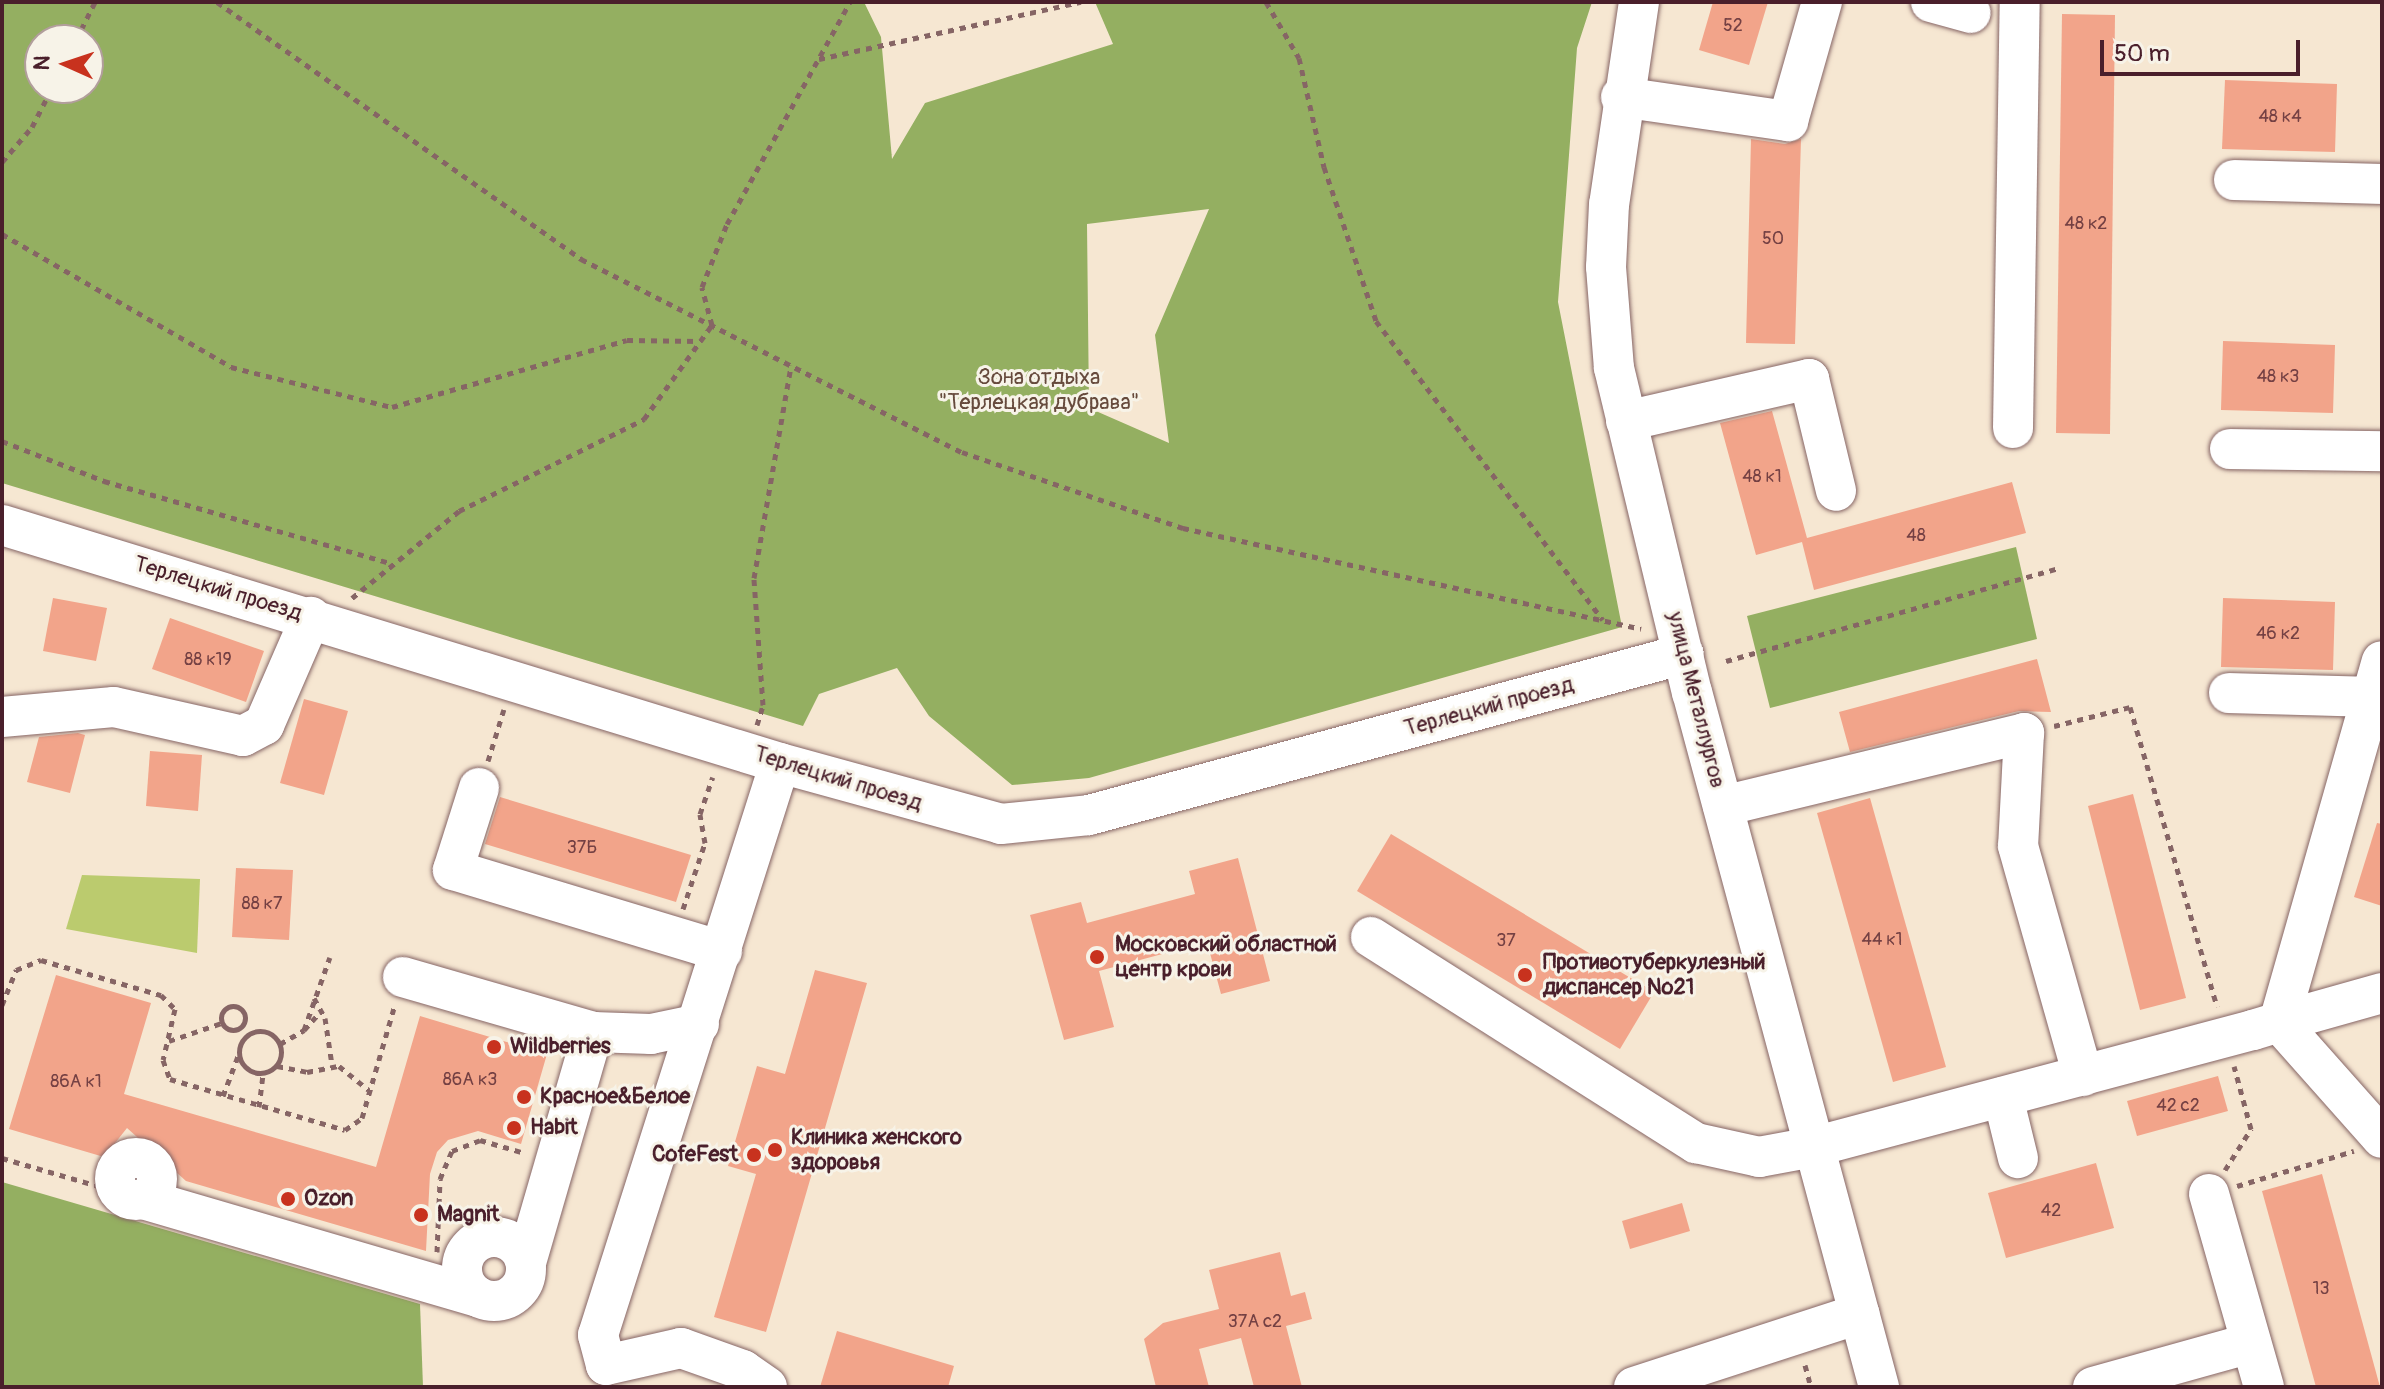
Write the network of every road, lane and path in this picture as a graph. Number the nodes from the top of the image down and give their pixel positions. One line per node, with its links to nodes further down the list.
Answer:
1 (95, 2): 11 (path)
2 (217, 2): 19 (path)
3 (850, 2): 12 (path)
4 (1081, 2): 12 (path)
5 (1266, 2): 31 (path)
6 (1639, 2): 13 (street, улица Металлургов)
7 (1822, 2): 13 (street)
8 (1931, 2): 10 (street)
9 (2020, 2): 23 (street)
10 (1971, 13)
11 (84, 24)
12 (818, 60): 19 (path)
13 (1621, 97): 22 (street, улица Металлургов)
14 (44, 104): 15 (path)
15 (2, 162)
16 (2234, 180): 17 (street)
17 (2382, 184)
18 (2, 234): 20 (path)
19 (712, 325): 20 (path); 21 (path)
20 (700, 341): 29 (path)
21 (791, 365): 31 (path); 40 (path)
22 (1626, 421): 27 (street); 34 (street, улица Металлургов)
23 (2013, 428)
24 (2, 441): 29 (path)
25 (2230, 449): 26 (street)
26 (2382, 451)
27 (1836, 491)
28 (2, 525): 32 (street, Терлецкий проезд)
29 (391, 563): 32 (path)
30 (2060, 568): 35 (path)
31 (1603, 621): 33 (path)
32 (327, 622): 36 (street, Терлецкий проезд); 39 (street)
33 (1641, 629)
34 (1684, 654): 42 (street, Терлецкий проезд); 45 (street, улица Металлургов)
35 (1726, 661)
36 (514, 678): 42 (street, Терлецкий проезд); 44 (path)
37 (2378, 679): 38 (street); 55 (street)
38 (2229, 693)
39 (2, 717)
40 (752, 729)
41 (2024, 733): 45 (street); 61 (path); 69 (street)
42 (780, 763): 48 (street)
43 (717, 765): 46 (path)
44 (479, 788): 46 (street)
45 (1723, 806): 76 (street, улица Металлургов)
46 (674, 937): 48 (street)
47 (1371, 937): 76 (street)
48 (722, 951): 57 (street)
49 (330, 957): 52 (path)
50 (398, 993): 60 (street); 70 (path)
51 (2382, 993): 55 (street)
52 (314, 998): 54 (path); 59 (path)
53 (2, 1005): 63 (path)
54 (323, 1009): 59 (path); 66 (path)
55 (2279, 1022): 61 (street); 74 (street)
56 (222, 1023): 58 (path); 58 (path); 63 (path)
57 (699, 1024): 60 (street); 84 (street)
58 (239, 1029): 62 (path)
59 (304, 1030): 64 (path)
60 (593, 1032): 81 (street)
61 (2226, 1037): 69 (street); 79 (path)
62 (243, 1039): 64 (path); 65 (path)
63 (168, 1041): 71 (path)
64 (280, 1044): 67 (path)
65 (239, 1053): 68 (path); 71 (path)
66 (332, 1065): 67 (path); 70 (path)
67 (277, 1066): 68 (path)
68 (263, 1073): 73 (path)
69 (2083, 1076): 72 (street)
70 (370, 1090): 73 (path)
71 (223, 1096): 73 (path)
72 (2003, 1097): 76 (street); 78 (street)
73 (259, 1107)
74 (2375, 1142): 79 (path)
75 (529, 1147): 81 (path)
76 (1813, 1147): 82 (street, улица Металлургов)
77 (2, 1158): 80 (path)
78 (2018, 1158)
79 (2209, 1194): 83 (street)
80 (131, 1196): 81 (street)
81 (435, 1285)
82 (1859, 1314): 85 (street); 86 (street, улица Металлургов)
83 (2251, 1343): 87 (street); 88 (street)
84 (767, 1387)
85 (1634, 1387)
86 (1879, 1387)
87 (2093, 1387)
88 (2264, 1387)

